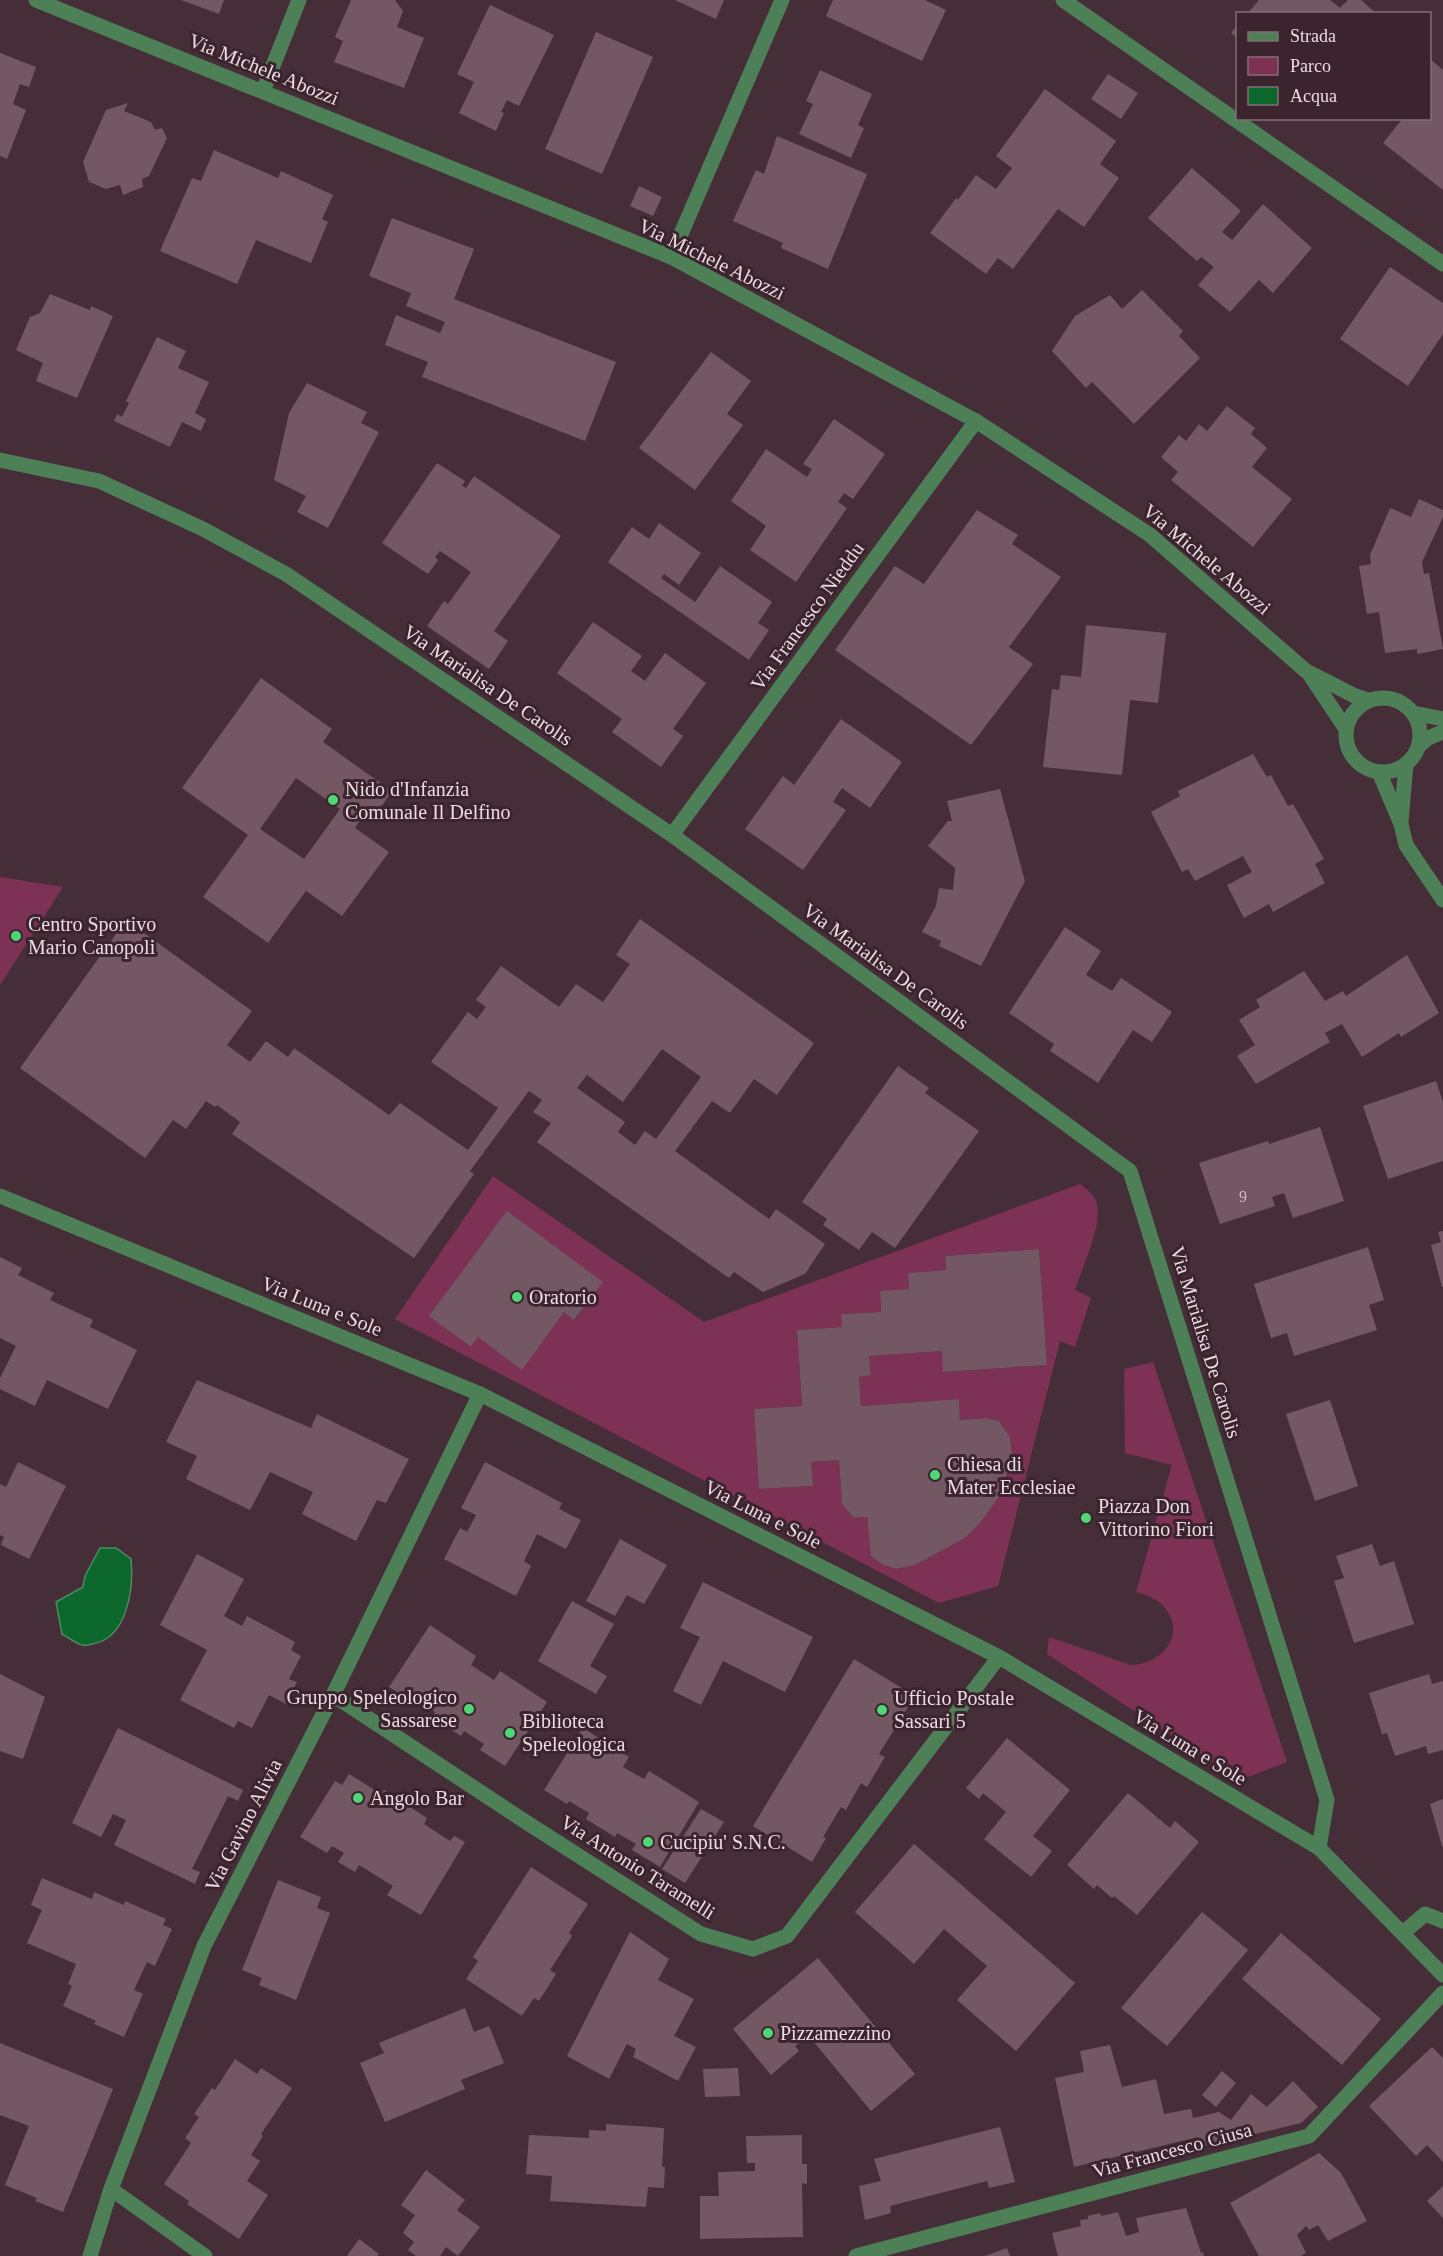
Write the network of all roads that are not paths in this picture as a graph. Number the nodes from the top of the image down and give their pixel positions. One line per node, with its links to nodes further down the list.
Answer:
1 (36, 0): 5 (street, Via Michele Abozzi)
2 (299, 0): 5 (street)
3 (782, 0): 6 (street)
4 (1063, 0): 7 (street)
5 (263, 91): 6 (street, Via Michele Abozzi)
6 (671, 257): 8 (street, Via Michele Abozzi)
7 (1443, 264)
8 (976, 421): 10 (street, Via Michele Abozzi); 20 (street, Via Francesco Nieddu)
9 (0, 460): 20 (street, Via Marialisa De Carolis)
10 (1306, 670): 11 (street, Via Michele Abozzi); 14 (street, Via Michele Abozzi)
11 (1368, 700): 12 (street); 14 (street)
12 (1413, 712): 13 (street); 16 (street)
13 (1443, 719)
14 (1346, 729): 18 (street)
15 (1443, 732): 16 (street)
16 (1419, 746): 17 (street)
17 (1406, 764): 18 (street); 19 (street)
18 (1379, 772): 19 (street)
19 (1401, 824): 21 (street)
20 (672, 835): 26 (street, Via Marialisa De Carolis)
21 (1443, 900)
22 (0, 1196): 23 (street, Via Luna e Sole)
23 (480, 1394): 24 (street, Via Luna e Sole); 25 (street, Via Gavino Alivia)
24 (999, 1658): 25 (street, Via Antonio Taramelli); 26 (street, Via Luna e Sole)
25 (333, 1695): 31 (street, Via Gavino Alivia)
26 (1319, 1848): 28 (street, Via Luna e Sole)
27 (1443, 1921): 28 (street)
28 (1402, 1933): 29 (street, Via Luna e Sole)
29 (1443, 1975)
30 (1443, 1993): 34 (street, Via Francesco Ciusa)
31 (111, 2189): 32 (street, Via Gavino Alivia); 33 (street)
32 (90, 2256)
33 (205, 2256)
34 (856, 2256)

